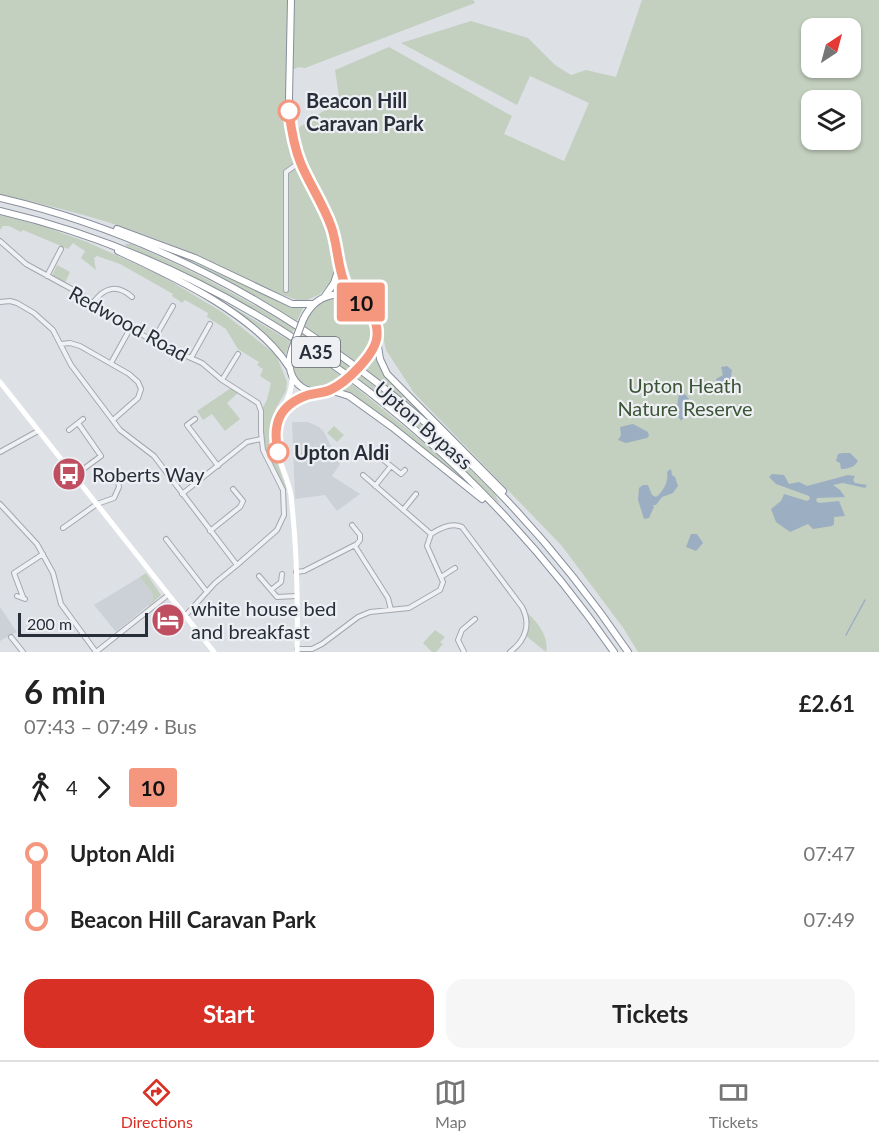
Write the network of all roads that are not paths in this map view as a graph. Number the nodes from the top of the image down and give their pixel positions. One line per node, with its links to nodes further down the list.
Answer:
1 (291, 0): 2 (highway)
2 (300, 162): 9 (highway); 11 (street)
3 (0, 198): 5 (highway, Upton Bypass / A35)
4 (0, 211): 6 (highway, Upton Bypass / A35)
5 (90, 223): 17 (highway, A35); 64 (highway, Upton Bypass / A35)
6 (74, 231): 27 (highway, A35); 63 (highway, Upton Bypass / A35)
7 (0, 241): 10 (street, Redwood Road)
8 (62, 249): 10 (street)
9 (339, 267): 12 (highway); 14 (highway)
10 (47, 276): 16 (street, Redwood Road)
11 (286, 290)
12 (325, 296): 14 (highway); 17 (highway)
13 (132, 297): 16 (street)
14 (357, 299): 21 (highway)
15 (0, 302): 23 (street)
16 (93, 303): 20 (street, Redwood Road)
17 (313, 304): 27 (highway, bridge)
18 (174, 306): 22 (street)
19 (210, 324): 25 (street)
20 (131, 327): 22 (street, Redwood Road); 26 (street)
21 (376, 340): 32 (highway, bridge); 64 (highway, A35)
22 (153, 341): 25 (street, Redwood Road)
23 (61, 344): 26 (street); 38 (street)
24 (238, 354): 29 (street)
25 (191, 358): 29 (street, Redwood Road)
26 (110, 363): 38 (street)
27 (289, 367): 28 (highway)
28 (292, 377): 33 (highway); 35 (main road)
29 (222, 380): 42 (street, Redwood Road)
30 (0, 382): 31 (main road)
31 (6, 390): 34 (street); 41 (main road)
32 (330, 390): 33 (highway); 63 (highway, A35)
33 (319, 392): 35 (main road)
34 (0, 395)
35 (285, 408): 71 (main road)
36 (83, 419): 39 (street)
37 (195, 419): 45 (street)
38 (113, 420): 53 (street)
39 (78, 423): 40 (street); 49 (street)
40 (69, 430)
41 (39, 431): 44 (street); 49 (main road)
42 (261, 439): 45 (street); 69 (street)
43 (380, 449): 46 (street)
44 (0, 453)
45 (218, 466): 53 (street)
46 (391, 466): 47 (street); 51 (street)
47 (405, 470)
48 (363, 475): 51 (street)
49 (74, 476): 56 (main road)
50 (111, 476): 56 (street)
51 (375, 486): 58 (street)
52 (233, 489): 62 (street)
53 (182, 494): 62 (street)
54 (416, 494): 58 (street)
55 (0, 504): 57 (street)
56 (96, 504): 61 (street); 77 (main road)
57 (5, 510): 59 (street); 68 (street)
58 (403, 510): 65 (street)
59 (0, 514)
60 (352, 525): 67 (street)
61 (63, 528)
62 (210, 531): 69 (street)
63 (519, 531): 90 (highway, Upton Bypass / A35)
64 (536, 532): 91 (highway, Upton Bypass / A35)
65 (431, 534): 74 (street); 89 (street)
66 (166, 539): 76 (street)
67 (355, 546): 71 (street); 80 (street)
68 (43, 554): 78 (street); 86 (street)
69 (237, 565): 76 (street)
70 (455, 568): 74 (street)
71 (296, 572): 79 (main road)
72 (282, 574): 75 (street)
73 (259, 576): 75 (street)
74 (441, 578): 80 (street)
75 (271, 590): 79 (street)
76 (207, 592): 81 (street)
77 (168, 595): 81 (main road); 86 (street)
78 (17, 596)
79 (297, 596): 84 (main road)
80 (391, 610): 84 (street)
81 (185, 615): 87 (main road)
82 (475, 619): 88 (street)
83 (11, 637): 85 (street)
84 (297, 651)
85 (23, 652)
86 (96, 652)
87 (214, 652)
88 (464, 652)
89 (510, 652)
90 (614, 652)
91 (628, 652)

